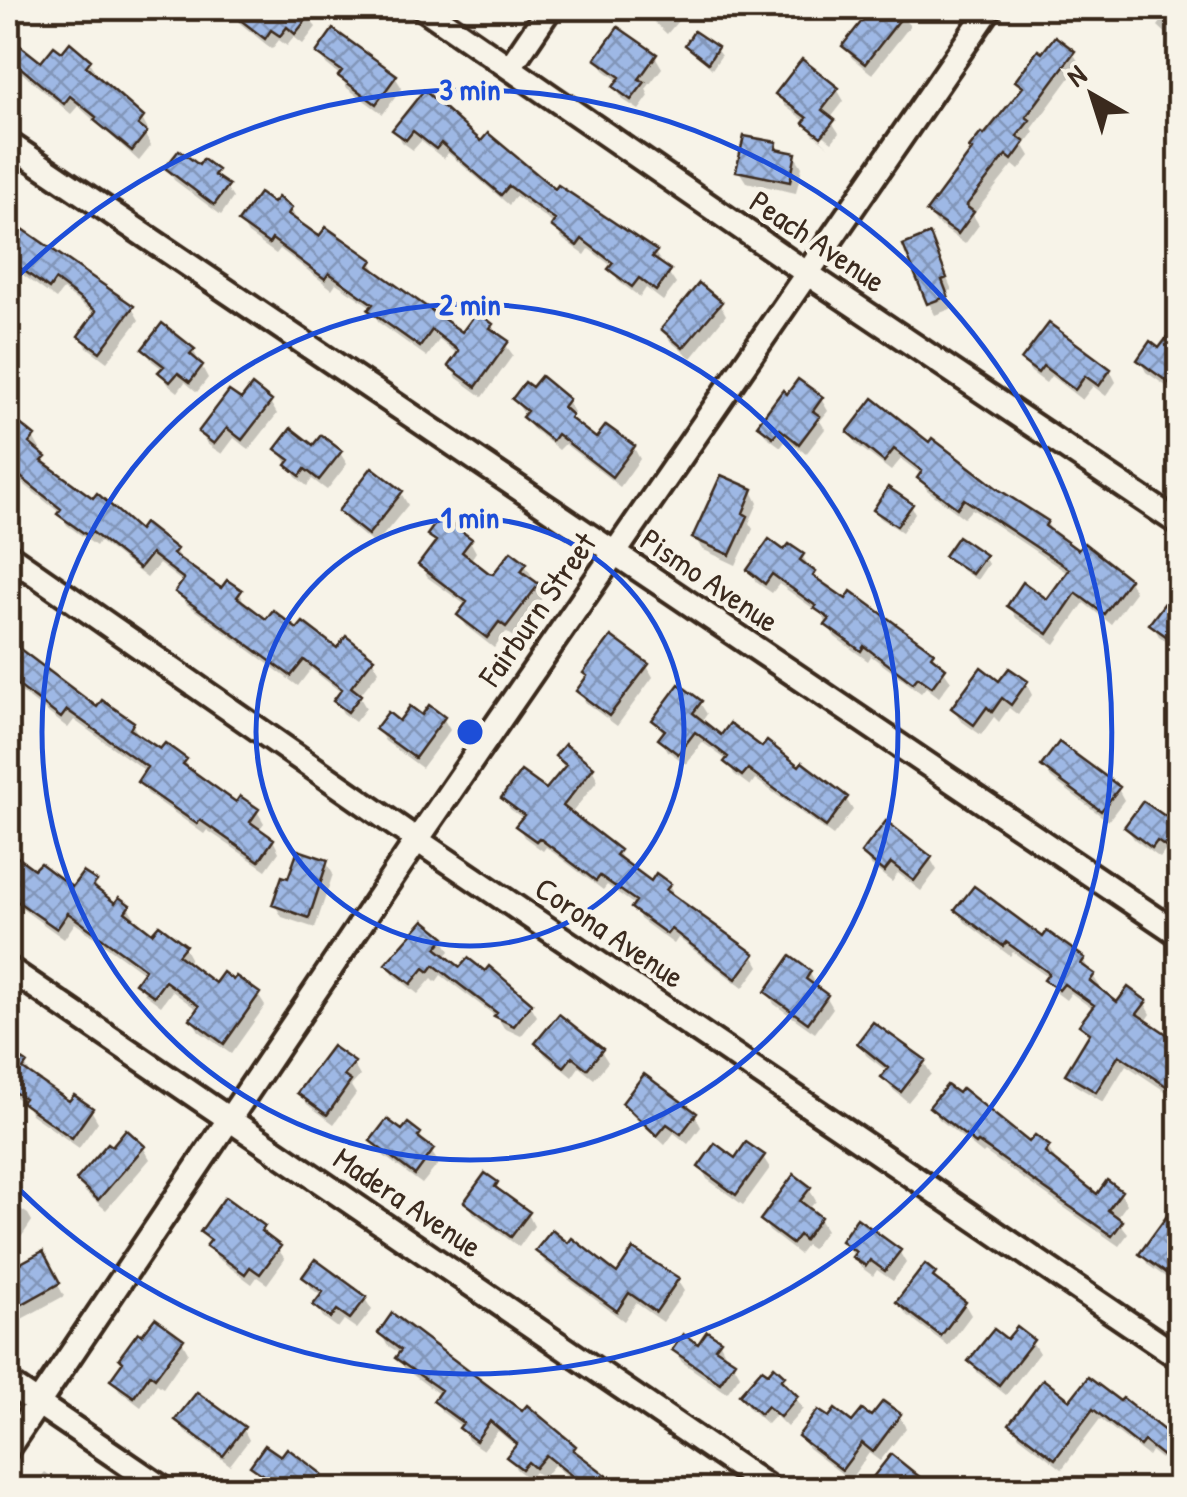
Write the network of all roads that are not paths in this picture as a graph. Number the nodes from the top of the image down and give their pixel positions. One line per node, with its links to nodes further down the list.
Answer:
1 (422, 8): 4 (street, Peach Avenue)
2 (550, 8): 4 (street)
3 (990, 8): 6 (street, Fairburn Street)
4 (510, 66): 6 (street, Peach Avenue)
5 (8, 143): 8 (street, Pismo Avenue)
6 (805, 272): 7 (street, Peach Avenue); 8 (street, Fairburn Street)
7 (1175, 512)
8 (614, 554): 10 (street, Fairburn Street); 11 (street, Pismo Avenue)
9 (8, 556): 10 (street, Corona Avenue)
10 (417, 840): 13 (street, Fairburn Street); 14 (street, Corona Avenue)
11 (1180, 935)
12 (8, 968): 13 (street, Madera Avenue)
13 (230, 1120): 16 (street, Fairburn Street); 19 (street, Madera Avenue)
14 (1180, 1358)
15 (8, 1383): 16 (street)
16 (39, 1404): 17 (street, Fairburn Street); 18 (street)
17 (8, 1448)
18 (165, 1490)
19 (772, 1490)

